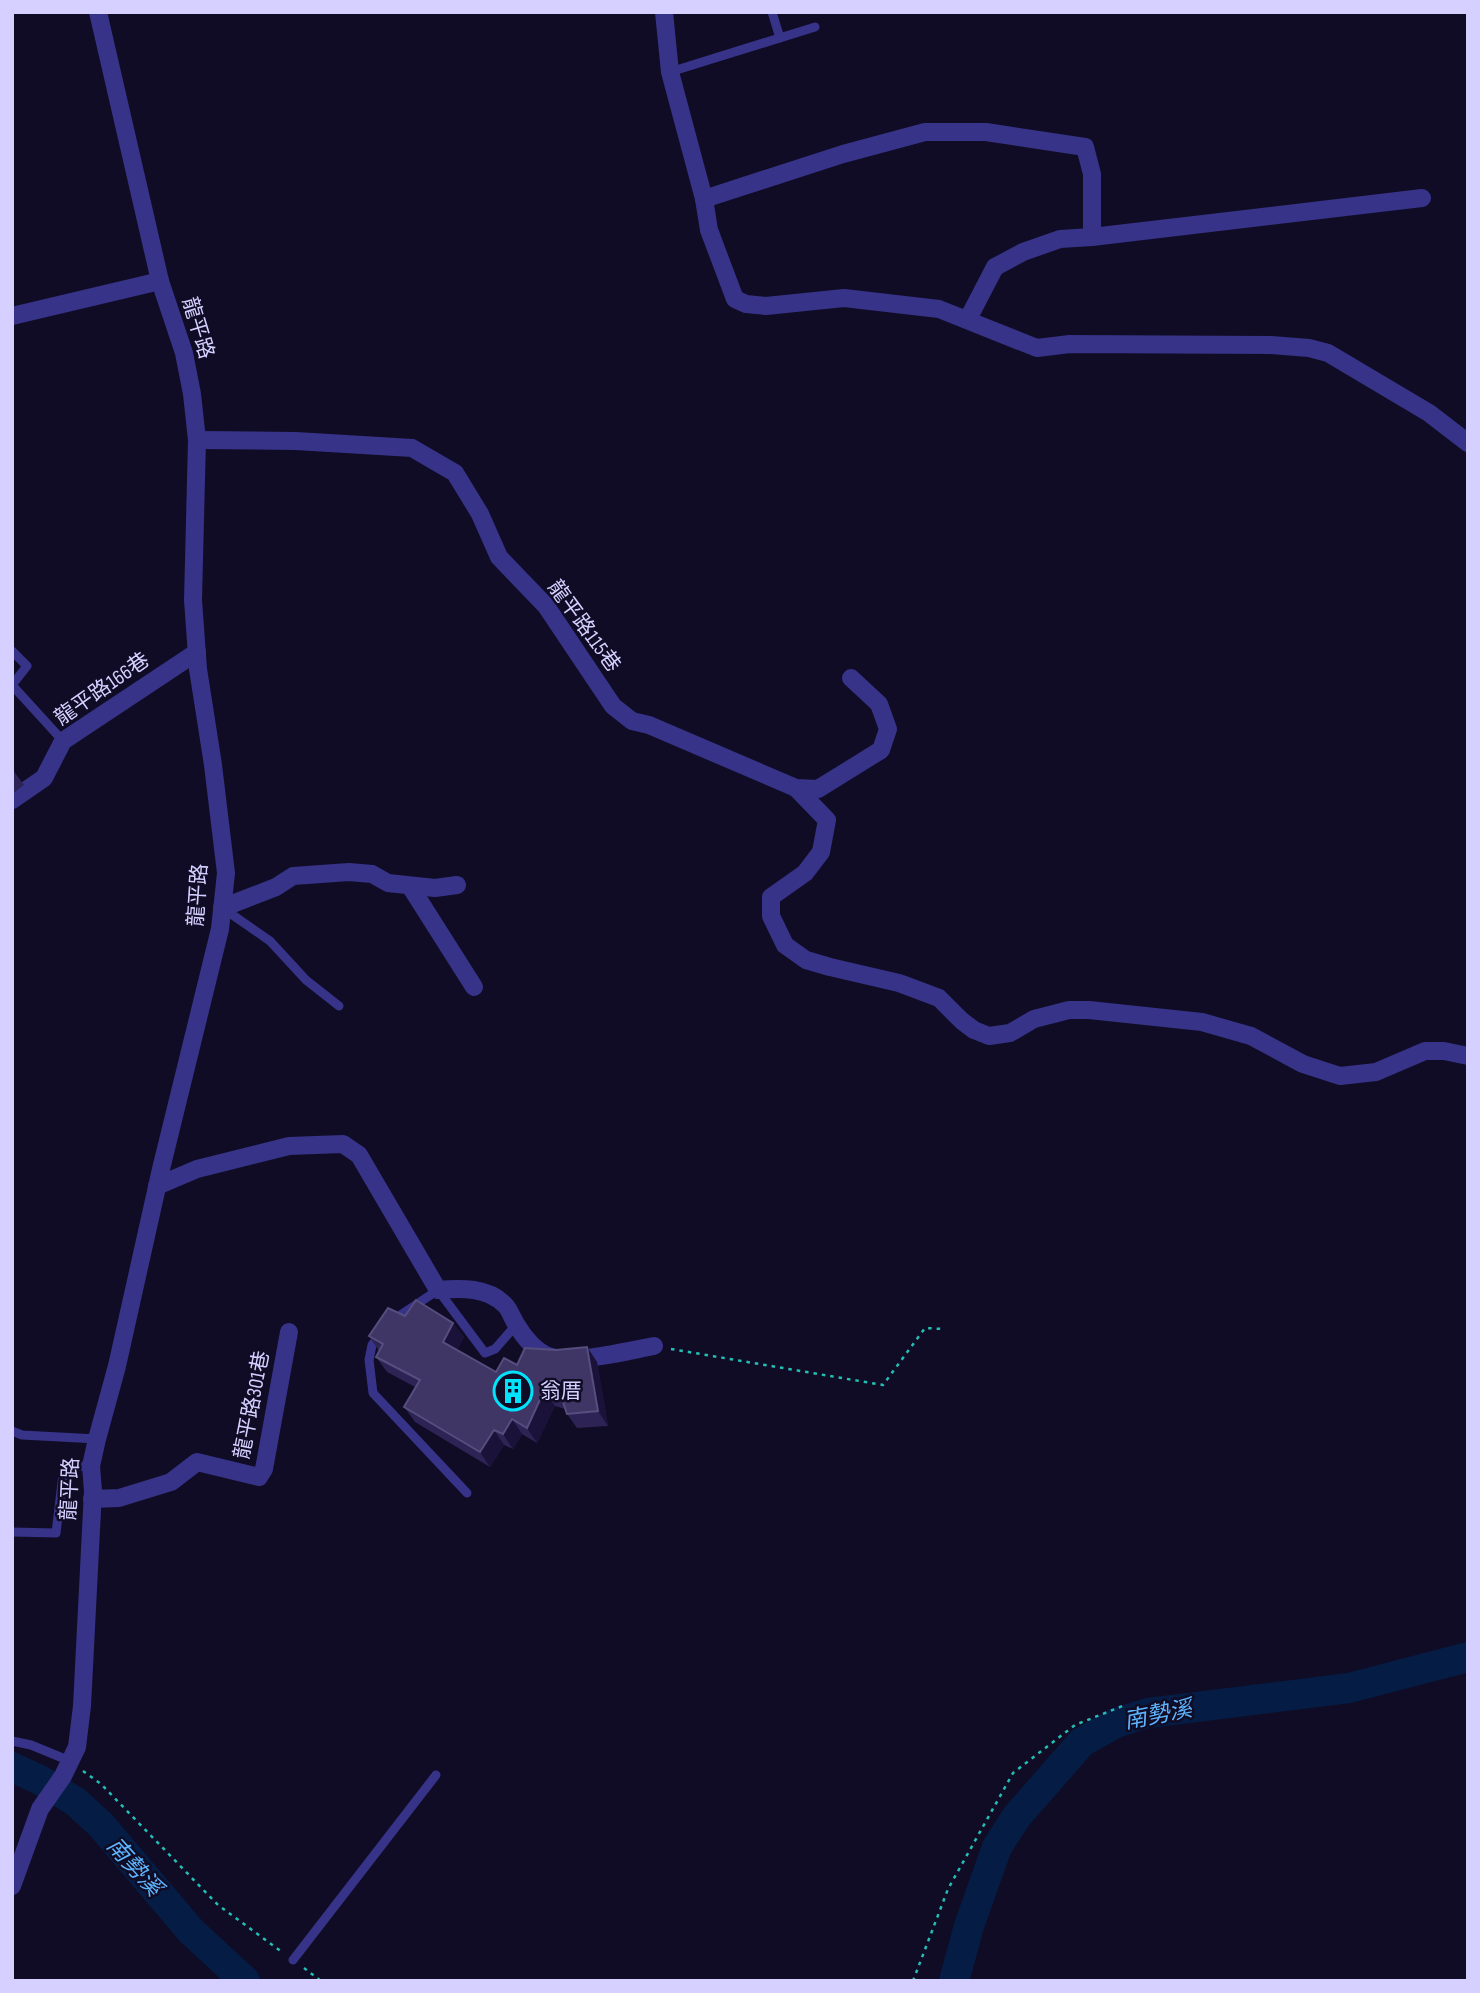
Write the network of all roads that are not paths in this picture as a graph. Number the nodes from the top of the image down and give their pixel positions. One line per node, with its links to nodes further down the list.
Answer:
1 (98, 12): 10 (street, 龍平路)
2 (664, 12): 6 (street)
3 (772, 12): 5 (lane)
4 (815, 27): 5 (lane)
5 (780, 38): 6 (lane)
6 (670, 72): 8 (street)
7 (1422, 198): 9 (street)
8 (704, 199): 9 (street); 12 (street)
9 (1092, 237): 12 (street)
10 (160, 281): 11 (street); 13 (street, 龍平路)
11 (12, 316)
12 (968, 318): 14 (street)
13 (197, 440): 16 (street, 龍平路); 20 (street, 龍平路115巷)
14 (1468, 443)
15 (12, 651): 18 (lane)
16 (197, 652): 19 (street, 龍平路166巷); 24 (street, 龍平路)
17 (851, 678): 20 (street)
18 (12, 686): 19 (lane)
19 (63, 741): 21 (street, 龍平路166巷)
20 (796, 788): 27 (street)
21 (12, 800)
22 (457, 885): 23 (street)
23 (410, 886): 24 (street); 25 (street)
24 (222, 908): 26 (lane); 28 (street, 龍平路)
25 (474, 987)
26 (339, 1006)
27 (1468, 1056)
28 (157, 1186): 29 (street); 34 (street, 龍平路)
29 (438, 1290): 30 (street); 30 (lane); 36 (lane)
30 (516, 1325): 32 (street)
31 (289, 1332): 37 (street, 龍平路301巷)
32 (654, 1346)
33 (12, 1431): 34 (lane)
34 (97, 1439): 35 (street, 龍平路)
35 (91, 1466): 37 (street, 龍平路); 38 (lane)
36 (467, 1493)
37 (92, 1499): 40 (street, 龍平路)
38 (12, 1532)
39 (12, 1741): 40 (lane)
40 (67, 1769): 42 (street)
41 (436, 1775): 43 (lane)
42 (12, 1886)
43 (293, 1960)

